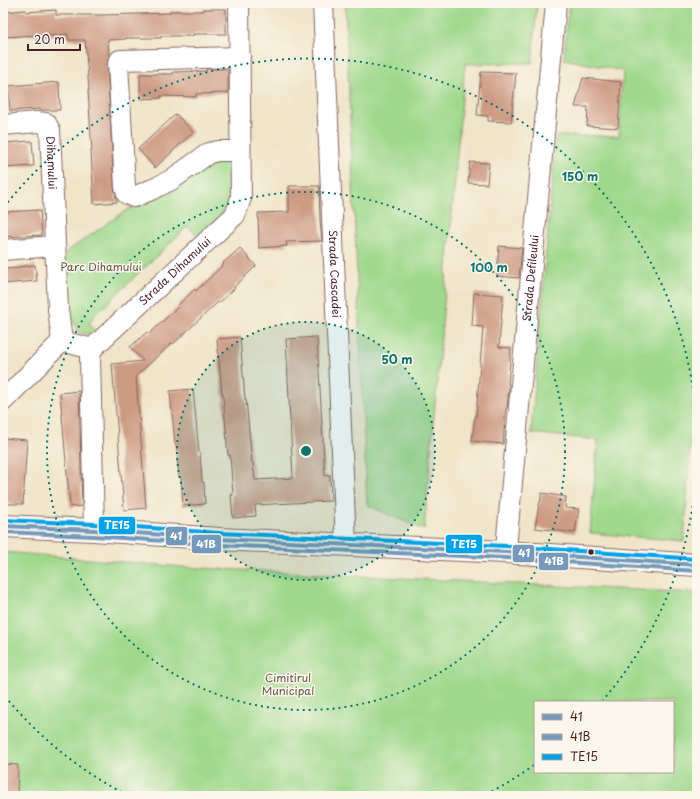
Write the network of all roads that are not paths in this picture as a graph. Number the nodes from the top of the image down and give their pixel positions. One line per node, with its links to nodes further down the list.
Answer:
1 (239, 3): 4 (street, Strada Dihamului)
2 (323, 3): 14 (street, Strada Cascadei)
3 (556, 3): 15 (street, Strada Defileului)
4 (240, 56): 6 (street, Strada Dihamului); 6 (street)
5 (3, 125): 7 (street, Dihamului)
6 (240, 151): 10 (street, Strada Dihamului)
7 (54, 246): 8 (street); 9 (street, Dihamului)
8 (3, 250)
9 (62, 341): 10 (street); 11 (street)
10 (92, 349): 13 (street)
11 (3, 401)
12 (3, 526): 13 (street)
13 (94, 530): 14 (street)
14 (346, 545): 15 (street)
15 (506, 552): 16 (street)
16 (697, 565)

